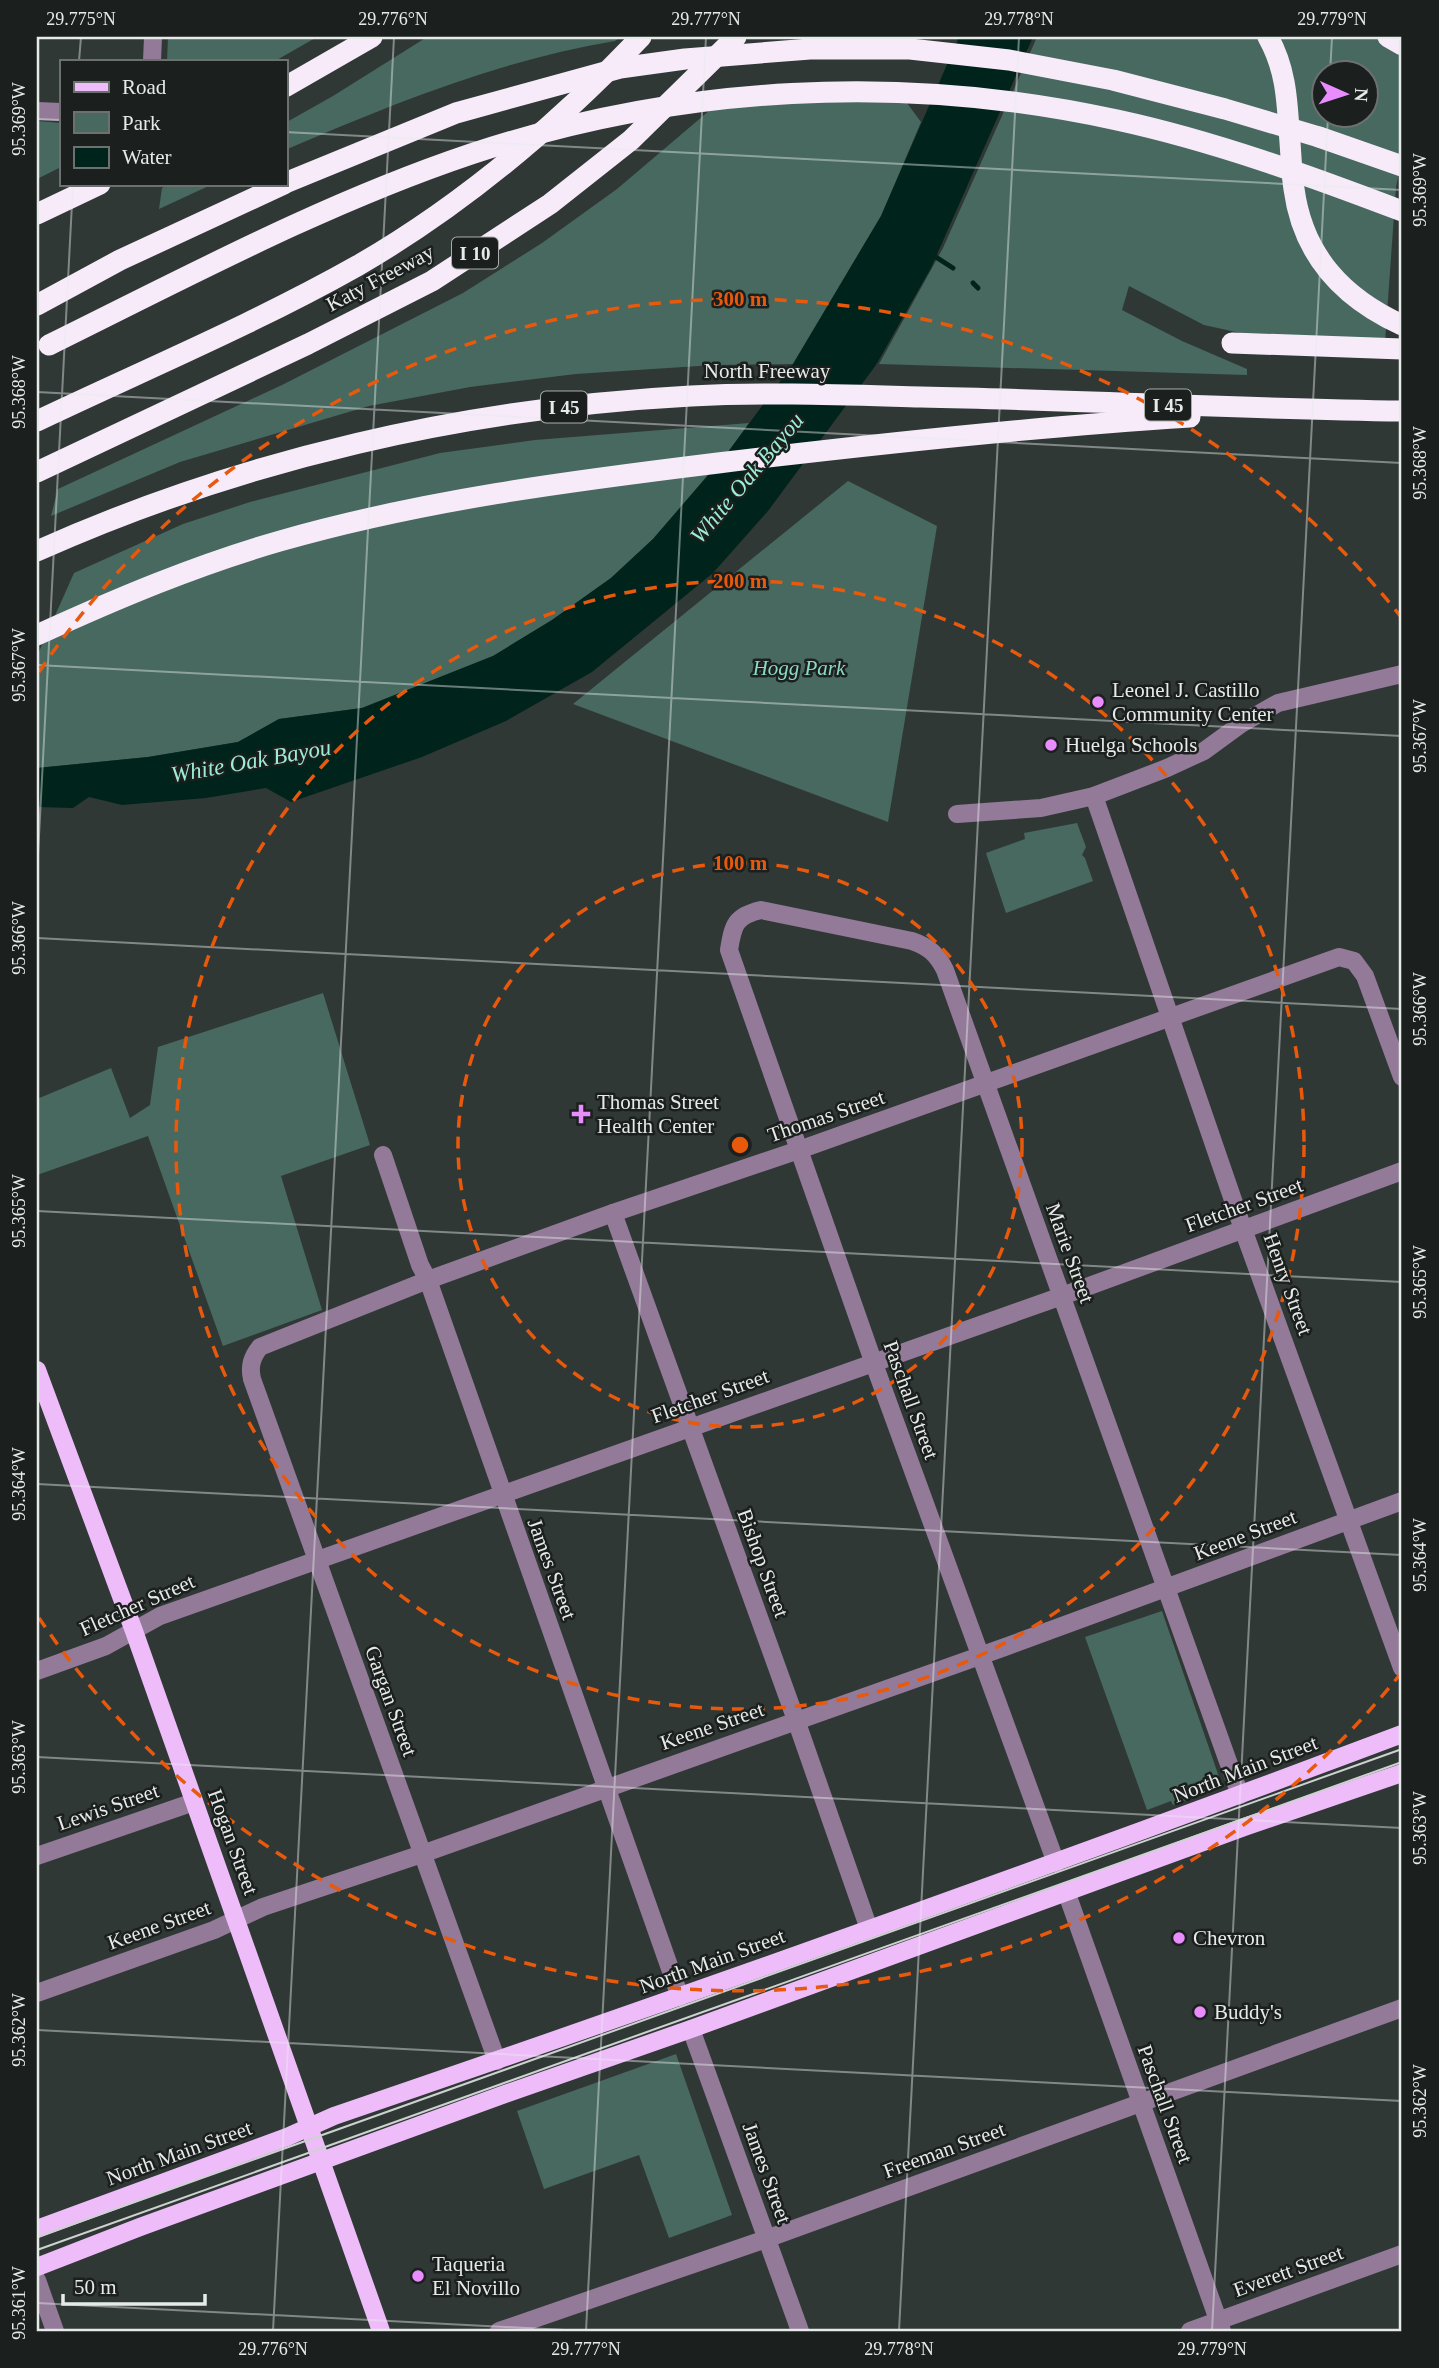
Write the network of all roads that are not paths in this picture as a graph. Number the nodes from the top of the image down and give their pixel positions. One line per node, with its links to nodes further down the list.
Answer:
1 (153, 37): 8 (street)
2 (372, 37): 9 (highway)
3 (641, 37): 25 (highway, bridge)
4 (736, 37): 26 (highway, Katy Freeway / I 10)
5 (1268, 37): 19 (highway, bridge)
6 (1388, 37): 7 (highway)
7 (1402, 46)
8 (152, 60)
9 (287, 86)
10 (37, 111): 11 (street)
11 (60, 112)
12 (1402, 166): 13 (highway, bridge)
13 (287, 183)
14 (96, 186): 17 (highway)
15 (281, 186): 18 (highway)
16 (1402, 211): 21 (highway, bridge)
17 (37, 215)
18 (41, 303)
19 (1402, 325)
20 (1232, 343): 22 (highway)
21 (43, 348)
22 (1402, 349)
23 (1339, 411): 24 (highway, North Freeway / I 45); 27 (highway, North Freeway / I 45); 28 (highway)
24 (1402, 411)
25 (37, 421)
26 (37, 472)
27 (37, 551)
28 (37, 635)
29 (1402, 674): 30 (street)
30 (1094, 796): 31 (street); 33 (street, Henry Street)
31 (957, 814)
32 (729, 950): 35 (street, Marie Street); 36 (street, Paschall Street)
33 (1169, 1017): 34 (street, Thomas Street); 35 (street, Thomas Street); 40 (street, Henry Street)
34 (1402, 1077)
35 (985, 1084): 36 (street, Thomas Street); 42 (street, Marie Street)
36 (799, 1150): 39 (street, Thomas Street); 44 (street, Paschall Street)
37 (383, 1155): 41 (street, James Street)
38 (1402, 1171): 40 (street, Fletcher Street)
39 (613, 1213): 41 (street, Thomas Street); 46 (street, Bishop Street)
40 (1243, 1229): 42 (street, Fletcher Street); 49 (street, Henry Street)
41 (428, 1280): 43 (street, Thomas Street); 47 (street, James Street)
42 (1062, 1296): 44 (street, Fletcher Street); 51 (street, Marie Street)
43 (254, 1355): 50 (street, Gargan Street)
44 (873, 1361): 46 (street, Fletcher Street); 53 (street, Paschall Street)
45 (37, 1370): 52 (main road, Hogan Street)
46 (690, 1427): 47 (street, Fletcher Street); 56 (street, Bishop Street)
47 (502, 1494): 50 (street, Fletcher Street); 59 (street, James Street)
48 (1402, 1501): 49 (street, Keene Street)
49 (1350, 1519): 51 (street, Keene Street); 54 (street, Henry Street)
50 (316, 1559): 52 (street, Fletcher Street); 62 (street, Gargan Street)
51 (1167, 1589): 53 (street, Keene Street); 60 (street, Marie Street)
52 (134, 1631): 55 (street, Fletcher Street); 61 (main road, Hogan Street)
53 (979, 1656): 56 (street, Keene Street); 64 (street, Paschall Street)
54 (1402, 1668)
55 (37, 1671)
56 (796, 1720): 59 (street, Keene Street); 67 (street, Bishop Street)
57 (1402, 1734): 60 (main road, North Main Street)
58 (1402, 1773): 65 (main road)
59 (606, 1787): 62 (street, Keene Street); 69 (street, James Street)
60 (1240, 1795): 64 (main road, North Main Street)
61 (194, 1802): 63 (street, Lewis Street); 66 (main road, Hogan Street)
62 (422, 1854): 66 (street, Keene Street); 72 (street, Gargan Street)
63 (37, 1856)
64 (1056, 1863): 67 (main road, North Main Street)
65 (1066, 1891): 71 (main road); 73 (street, Paschall Street)
66 (236, 1920): 68 (street, Keene Street); 74 (main road, Hogan Street)
67 (869, 1928): 69 (main road, North Main Street)
68 (37, 1993)
69 (680, 1997): 72 (main road, North Main Street)
70 (1402, 2008): 73 (street, Freeman Street)
71 (691, 2029): 75 (main road); 77 (street, James Street)
72 (497, 2061): 74 (main road, North Main Street)
73 (1141, 2103): 77 (street, Freeman Street); 81 (street, Paschall Street)
74 (309, 2126): 75 (main road, Hogan Street); 76 (main road, North Main Street)
75 (322, 2161): 79 (main road); 83 (main road, Hogan Street)
76 (37, 2229)
77 (766, 2239): 84 (street, Freeman Street); 85 (street, James Street)
78 (1402, 2254): 81 (street, Everett Street)
79 (37, 2267)
80 (37, 2280): 82 (street)
81 (1220, 2326): 86 (street, Everett Street)
82 (55, 2331)
83 (381, 2331)
84 (499, 2331)
85 (800, 2331)
86 (1190, 2331)

